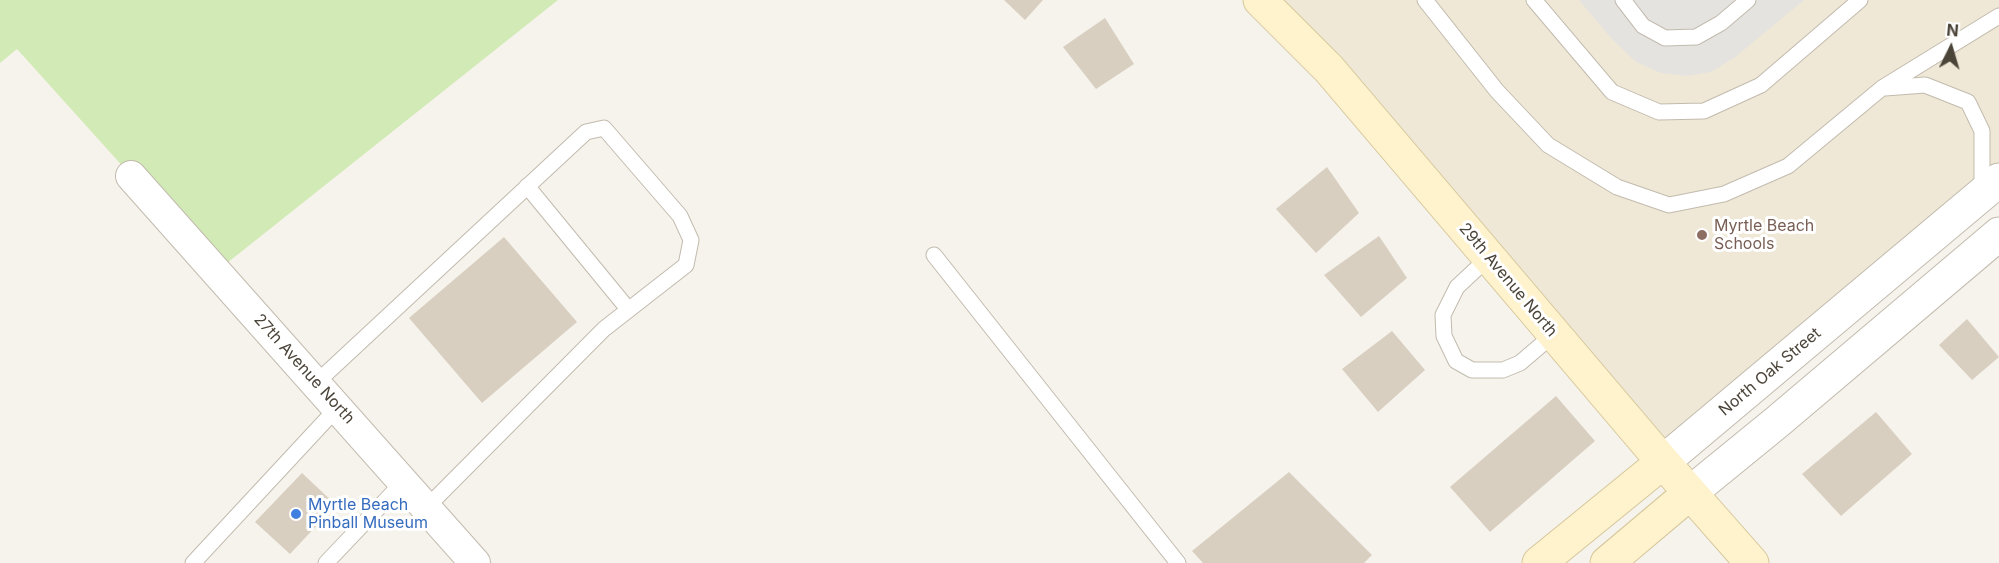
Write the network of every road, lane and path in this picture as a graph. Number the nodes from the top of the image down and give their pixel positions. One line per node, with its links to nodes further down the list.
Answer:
1 (1260, 0): 14 (main road, 29th Avenue North)
2 (1425, 0): 8 (lane)
3 (1534, 0): 6 (lane)
4 (1623, 0): 5 (lane)
5 (1748, 0)
6 (1860, 0)
7 (1999, 16): 8 (lane)
8 (1882, 88): 11 (lane)
9 (131, 176): 17 (street, 27th Avenue North)
10 (527, 186): 15 (lane); 15 (lane); 17 (lane)
11 (1990, 187): 19 (street, North Oak Street)
12 (1999, 234): 21 (street)
13 (934, 255): 26 (lane)
14 (1489, 257): 16 (main road, 29th Avenue North); 16 (lane)
15 (628, 309): 22 (lane)
16 (1554, 334): 19 (main road, 29th Avenue North)
17 (316, 383): 18 (street, 27th Avenue North)
18 (338, 407): 20 (street, 27th Avenue North); 23 (lane)
19 (1663, 462): 21 (main road, 29th Avenue North); 27 (main road, North Oak Street)
20 (404, 482): 22 (street, 27th Avenue North); 24 (lane)
21 (1690, 493): 28 (main road); 29 (main road, 29th Avenue North)
22 (426, 508): 25 (street, 27th Avenue North)
23 (193, 563)
24 (326, 563)
25 (475, 563)
26 (1178, 563)
27 (1539, 563)
28 (1607, 563)
29 (1752, 563)

